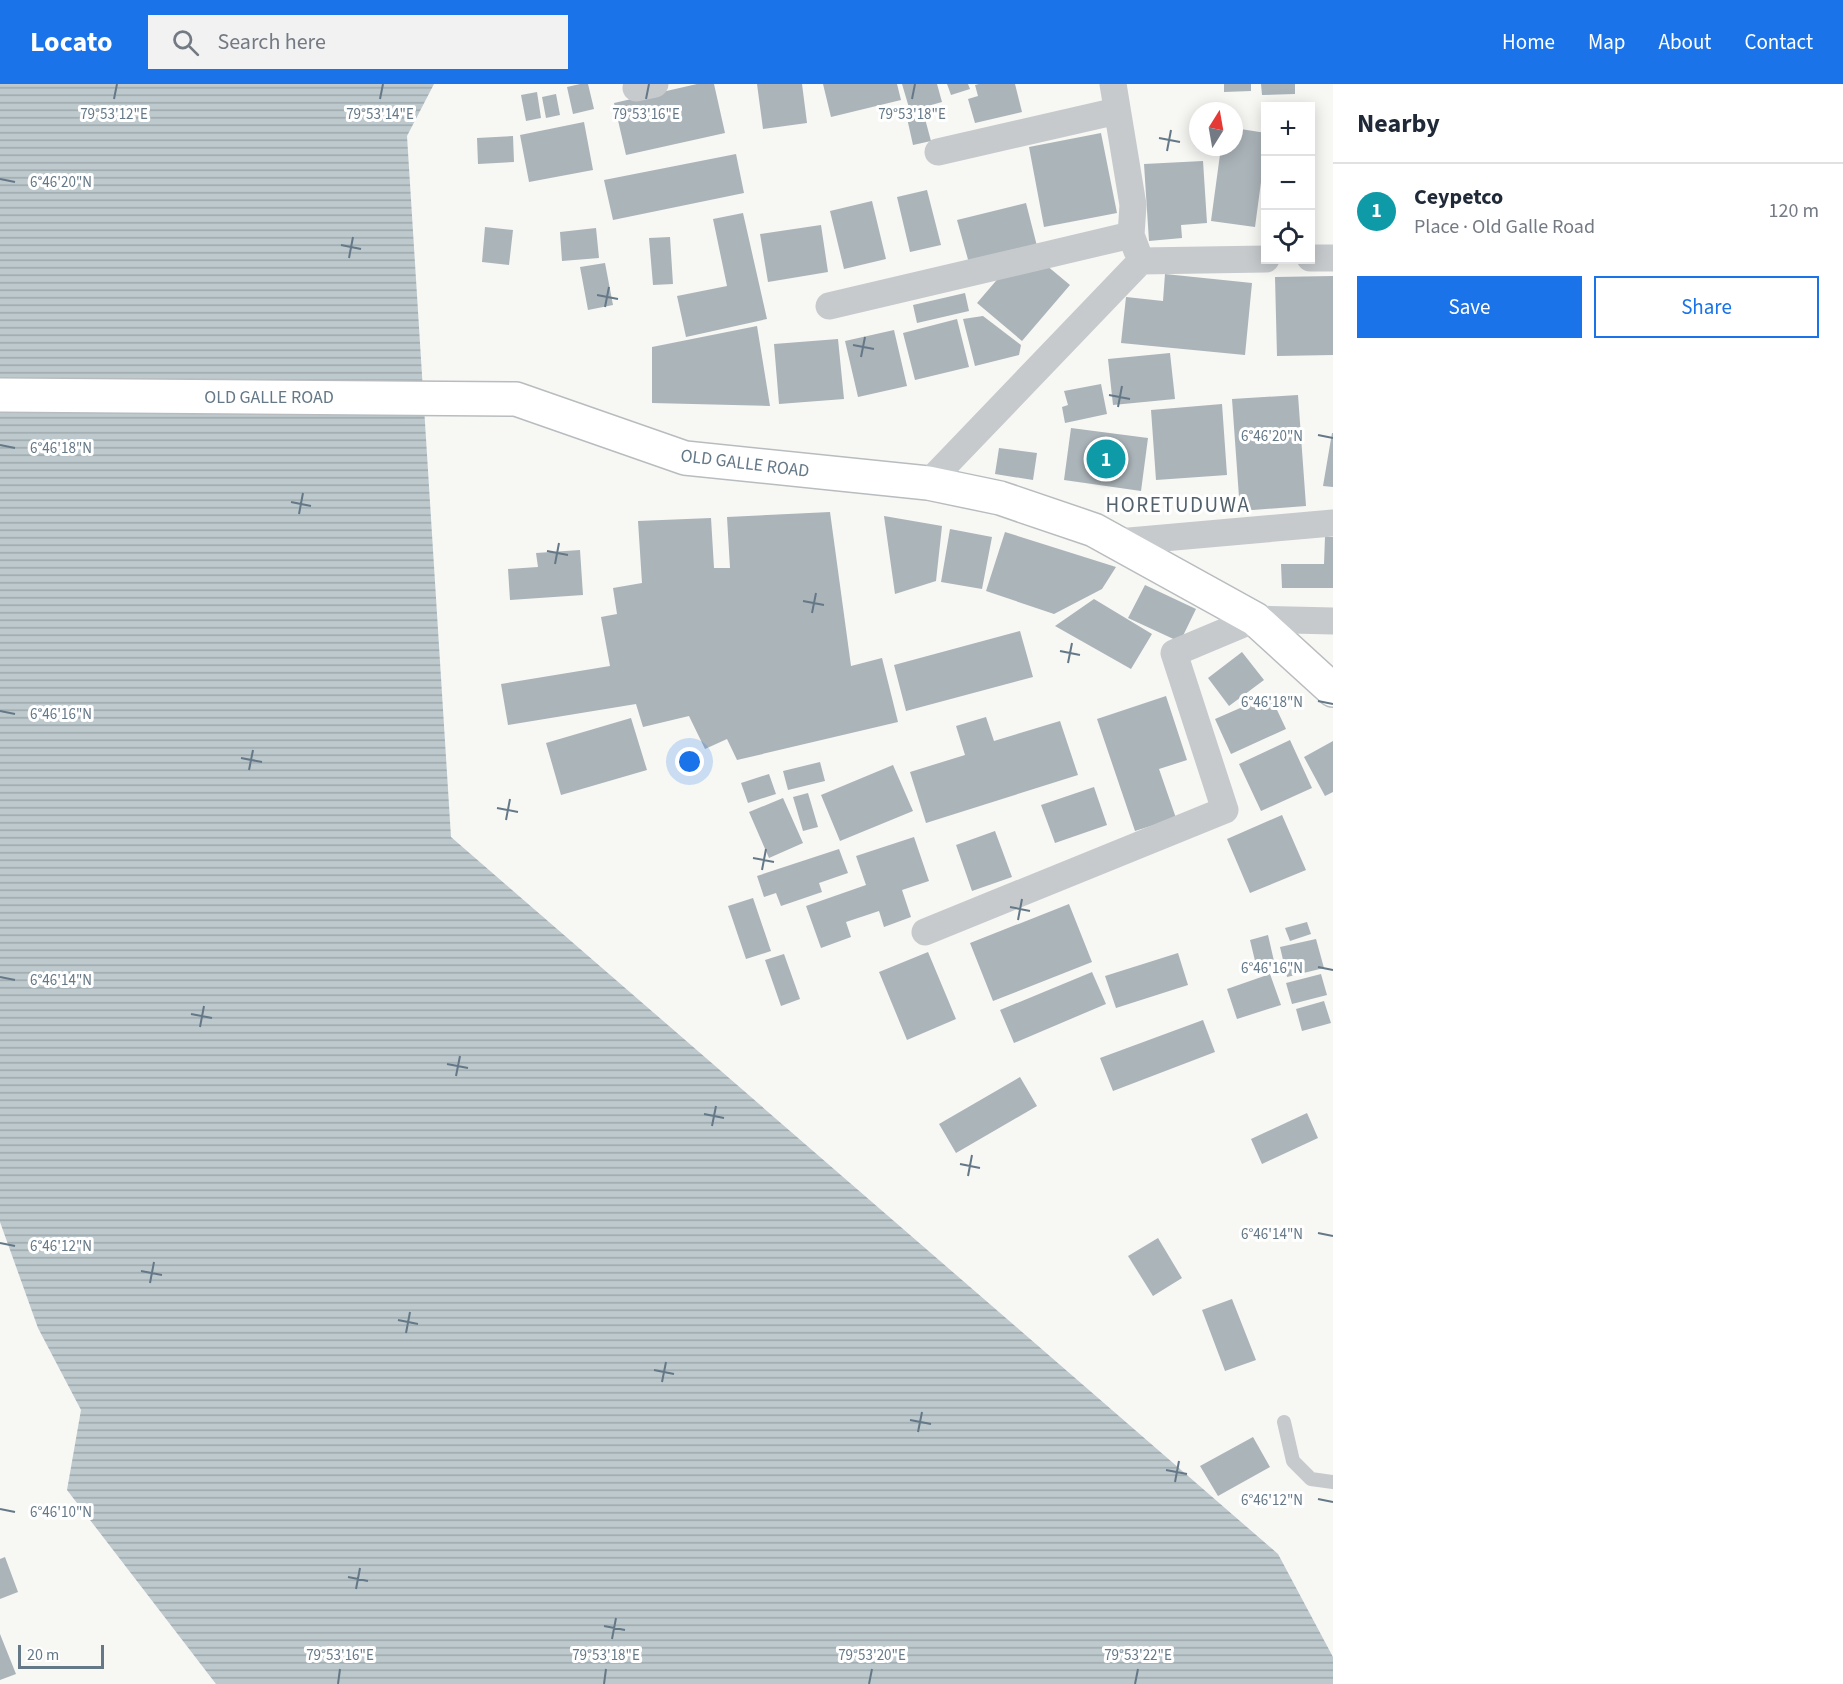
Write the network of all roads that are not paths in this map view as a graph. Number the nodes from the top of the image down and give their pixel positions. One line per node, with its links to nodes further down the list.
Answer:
1 (1113, 84): 2 (street)
2 (1117, 111): 3 (street); 4 (street)
3 (938, 152)
4 (1131, 235): 8 (street); 9 (street)
5 (1315, 258): 6 (street)
6 (1333, 258)
7 (1261, 259): 8 (street)
8 (1141, 261): 11 (street)
9 (829, 306)
10 (0, 395): 11 (highway, OLD GALLE ROAD)
11 (928, 483): 13 (highway, OLD GALLE ROAD)
12 (1333, 523): 13 (street)
13 (1118, 542): 14 (highway, OLD GALLE ROAD)
14 (1255, 620): 15 (street); 16 (highway, OLD GALLE ROAD); 17 (street)
15 (1333, 621)
16 (1333, 690)
17 (925, 932)
18 (1284, 1422): 19 (lane)
19 (1333, 1482)

